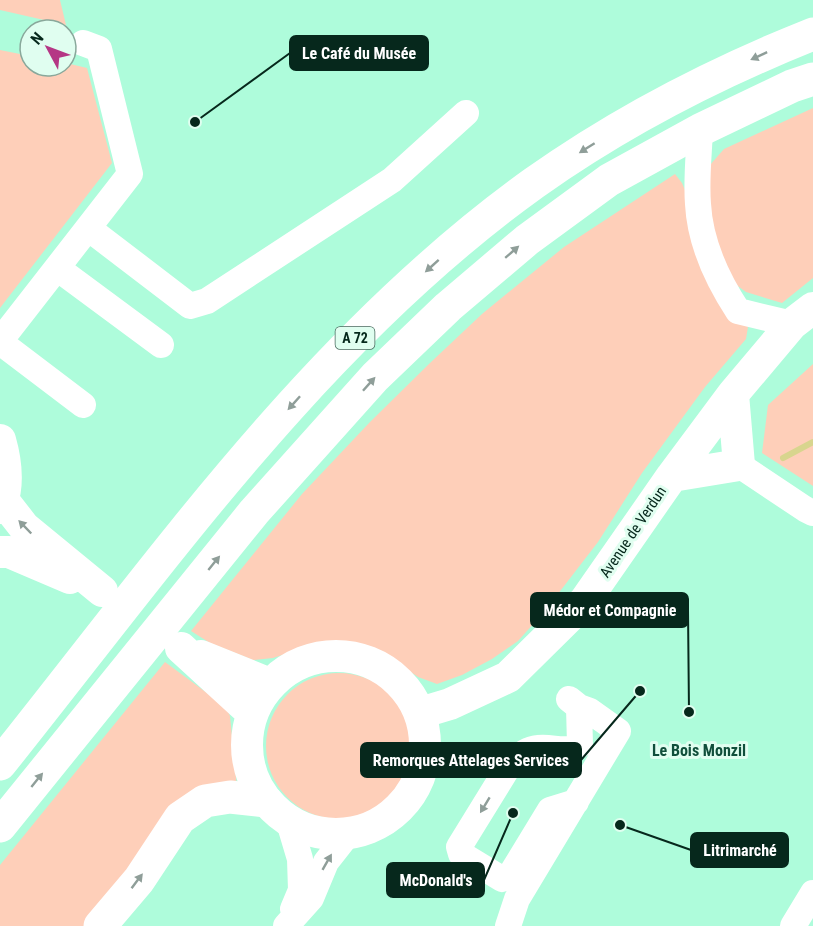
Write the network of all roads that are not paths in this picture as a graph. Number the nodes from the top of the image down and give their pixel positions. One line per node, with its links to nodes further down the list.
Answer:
1 (813, 34): 22 (highway, A 72, one-way to 22)
2 (83, 43): 6 (street)
3 (813, 79): 5 (highway, A 72)
4 (465, 113): 6 (street)
5 (699, 130): 8 (street); 25 (highway, A 72, one-way to 5)
6 (88, 228): 7 (street)
7 (57, 268): 9 (street); 10 (street)
8 (803, 316): 11 (main road, Avenue de Verdun)
9 (0, 341): 12 (street)
10 (161, 345)
11 (733, 394): 14 (main road); 15 (main road, Avenue de Verdun)
12 (83, 405)
13 (0, 440): 16 (main road)
14 (739, 465): 15 (main road); 17 (street)
15 (672, 476): 21 (main road, Avenue de Verdun)
16 (2, 504): 18 (main road, one-way to 16)
17 (813, 513)
18 (0, 552)
19 (270, 684): 20 (main road); 20 (main road); 21 (main road)
20 (252, 713): 24 (main road)
21 (420, 713): 26 (main road)
22 (0, 764)
23 (576, 802): 23 (street, one-way to 23); 29 (street)
24 (278, 811): 26 (main road); 26 (street, one-way to 26); 28 (highway, one-way to 24)
25 (0, 826)
26 (348, 834)
27 (813, 893): 30 (street)
28 (100, 926)
29 (508, 926)
30 (793, 926)

